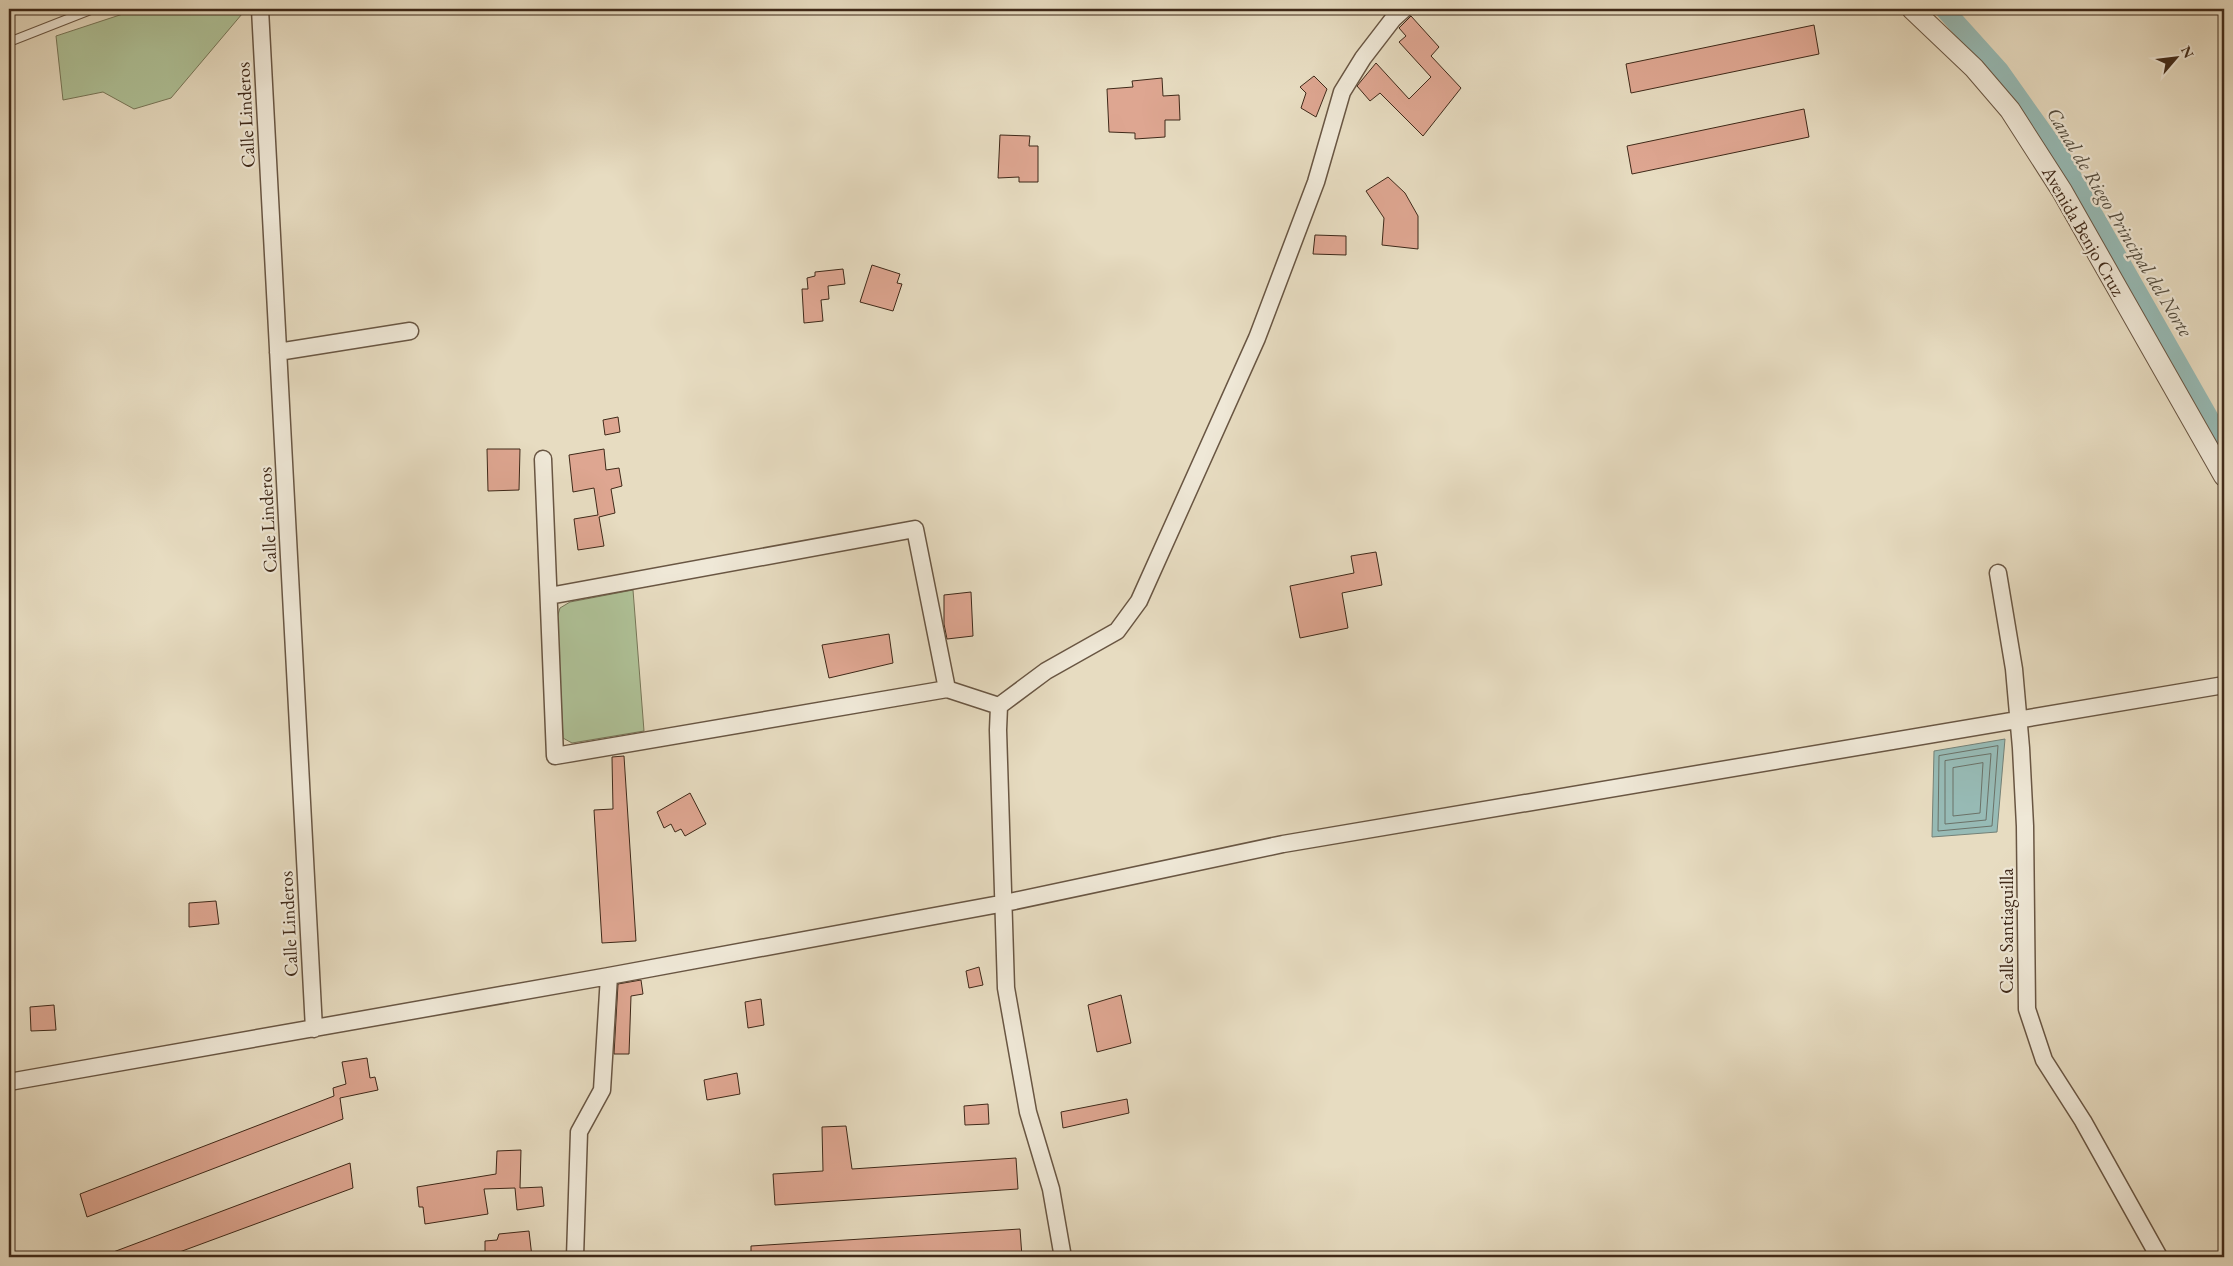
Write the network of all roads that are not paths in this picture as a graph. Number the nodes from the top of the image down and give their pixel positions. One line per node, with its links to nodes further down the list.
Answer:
1 (93, 9): 5 (lane)
2 (260, 9): 7 (street, Calle Linderos)
3 (1404, 9): 14 (street)
4 (1912, 9): 9 (street, Avenida Benjo Cruz)
5 (9, 42)
6 (410, 331): 7 (street)
7 (278, 352): 18 (street, Calle Linderos)
8 (544, 459): 11 (street)
9 (2224, 476)
10 (1998, 572): 15 (street, Calle Santiaguilla)
11 (548, 596): 13 (street); 13 (street)
12 (2224, 684): 15 (street)
13 (947, 690): 14 (street)
14 (999, 706): 16 (street)
15 (2018, 719): 16 (street); 22 (street, Calle Santiaguilla)
16 (1005, 903): 17 (street); 21 (street)
17 (608, 976): 18 (street); 20 (street)
18 (314, 1029): 19 (street)
19 (9, 1082)
20 (575, 1257)
21 (1061, 1257)
22 (2159, 1257)

